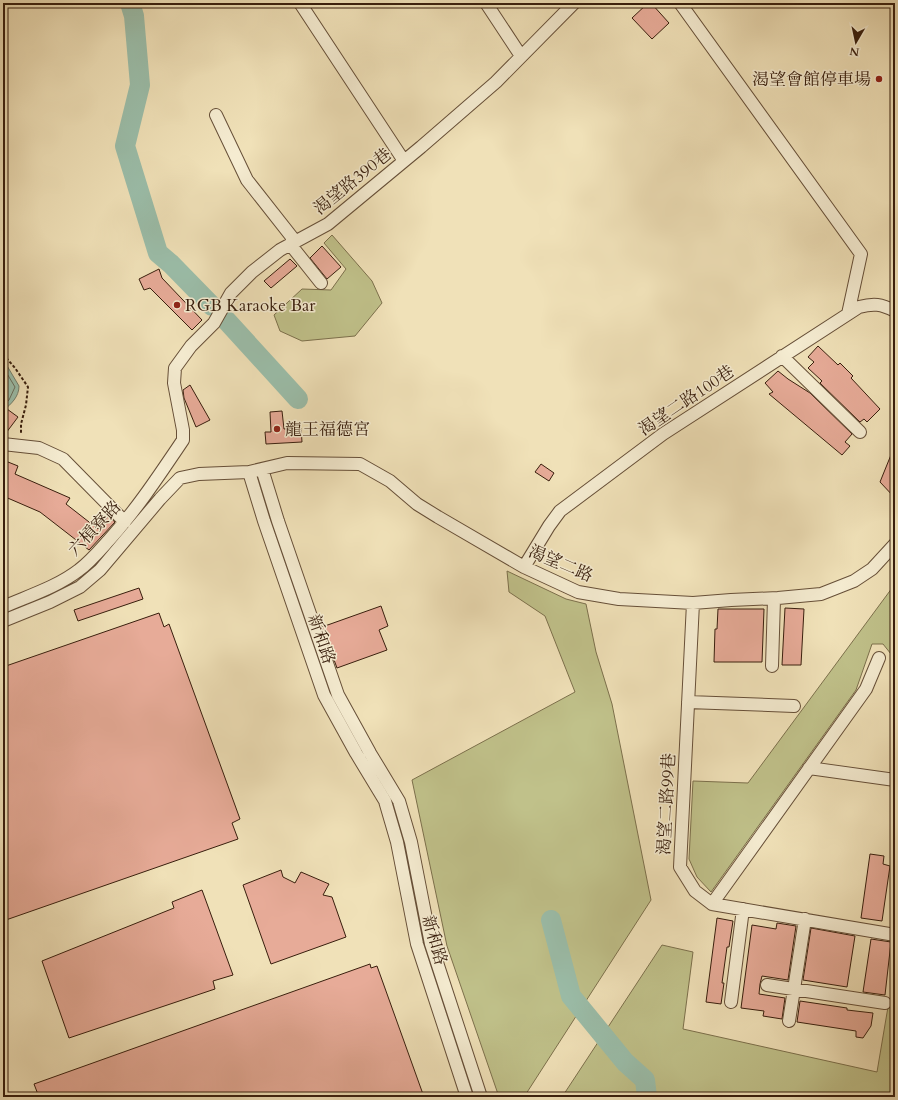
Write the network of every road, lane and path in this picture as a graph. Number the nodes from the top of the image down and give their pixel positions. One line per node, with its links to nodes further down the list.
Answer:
1 (300, 3): 7 (street)
2 (486, 3): 5 (street)
3 (574, 3): 5 (street, 渴望路390巷)
4 (680, 3): 11 (street)
5 (521, 56): 7 (street, 渴望路390巷)
6 (216, 115): 8 (street)
7 (404, 161): 8 (street, 渴望路390巷)
8 (292, 243): 9 (street); 15 (street, 渴望路390巷)
9 (321, 283)
10 (895, 311): 11 (street, 渴望二路100巷)
11 (848, 314): 13 (street, 渴望二路100巷)
12 (3, 354): 17 (path)
13 (782, 356): 14 (street); 22 (street, 渴望二路100巷)
14 (860, 432)
15 (183, 440): 20 (street, 六槓寮路)
16 (3, 444): 17 (street)
17 (22, 446): 20 (street)
18 (262, 469): 19 (street, 渴望二路); 22 (street, 渴望二路); 43 (street, 新和路)
19 (249, 472): 26 (street); 42 (street, 新和路)
20 (125, 522): 25 (street, 六槓寮路)
21 (895, 544): 23 (street, 渴望二路)
22 (524, 567): 24 (street, 渴望二路)
23 (774, 599): 24 (street, 渴望二路); 28 (street)
24 (693, 603): 29 (street, 渴望二路99巷)
25 (3, 607)
26 (3, 621)
27 (879, 658): 31 (street)
28 (772, 666)
29 (688, 702): 30 (street); 33 (street, 渴望二路99巷)
30 (794, 706)
31 (809, 768): 32 (street); 33 (street)
32 (895, 780)
33 (712, 904): 34 (street, 渴望二路99巷)
34 (743, 909): 35 (street, 渴望二路99巷); 39 (street)
35 (805, 919): 36 (street, 渴望二路99巷); 38 (street)
36 (895, 934)
37 (766, 985): 38 (street)
38 (794, 990): 40 (street); 41 (street)
39 (731, 1002)
40 (885, 1003)
41 (789, 1021)
42 (467, 1097)
43 (481, 1097)

